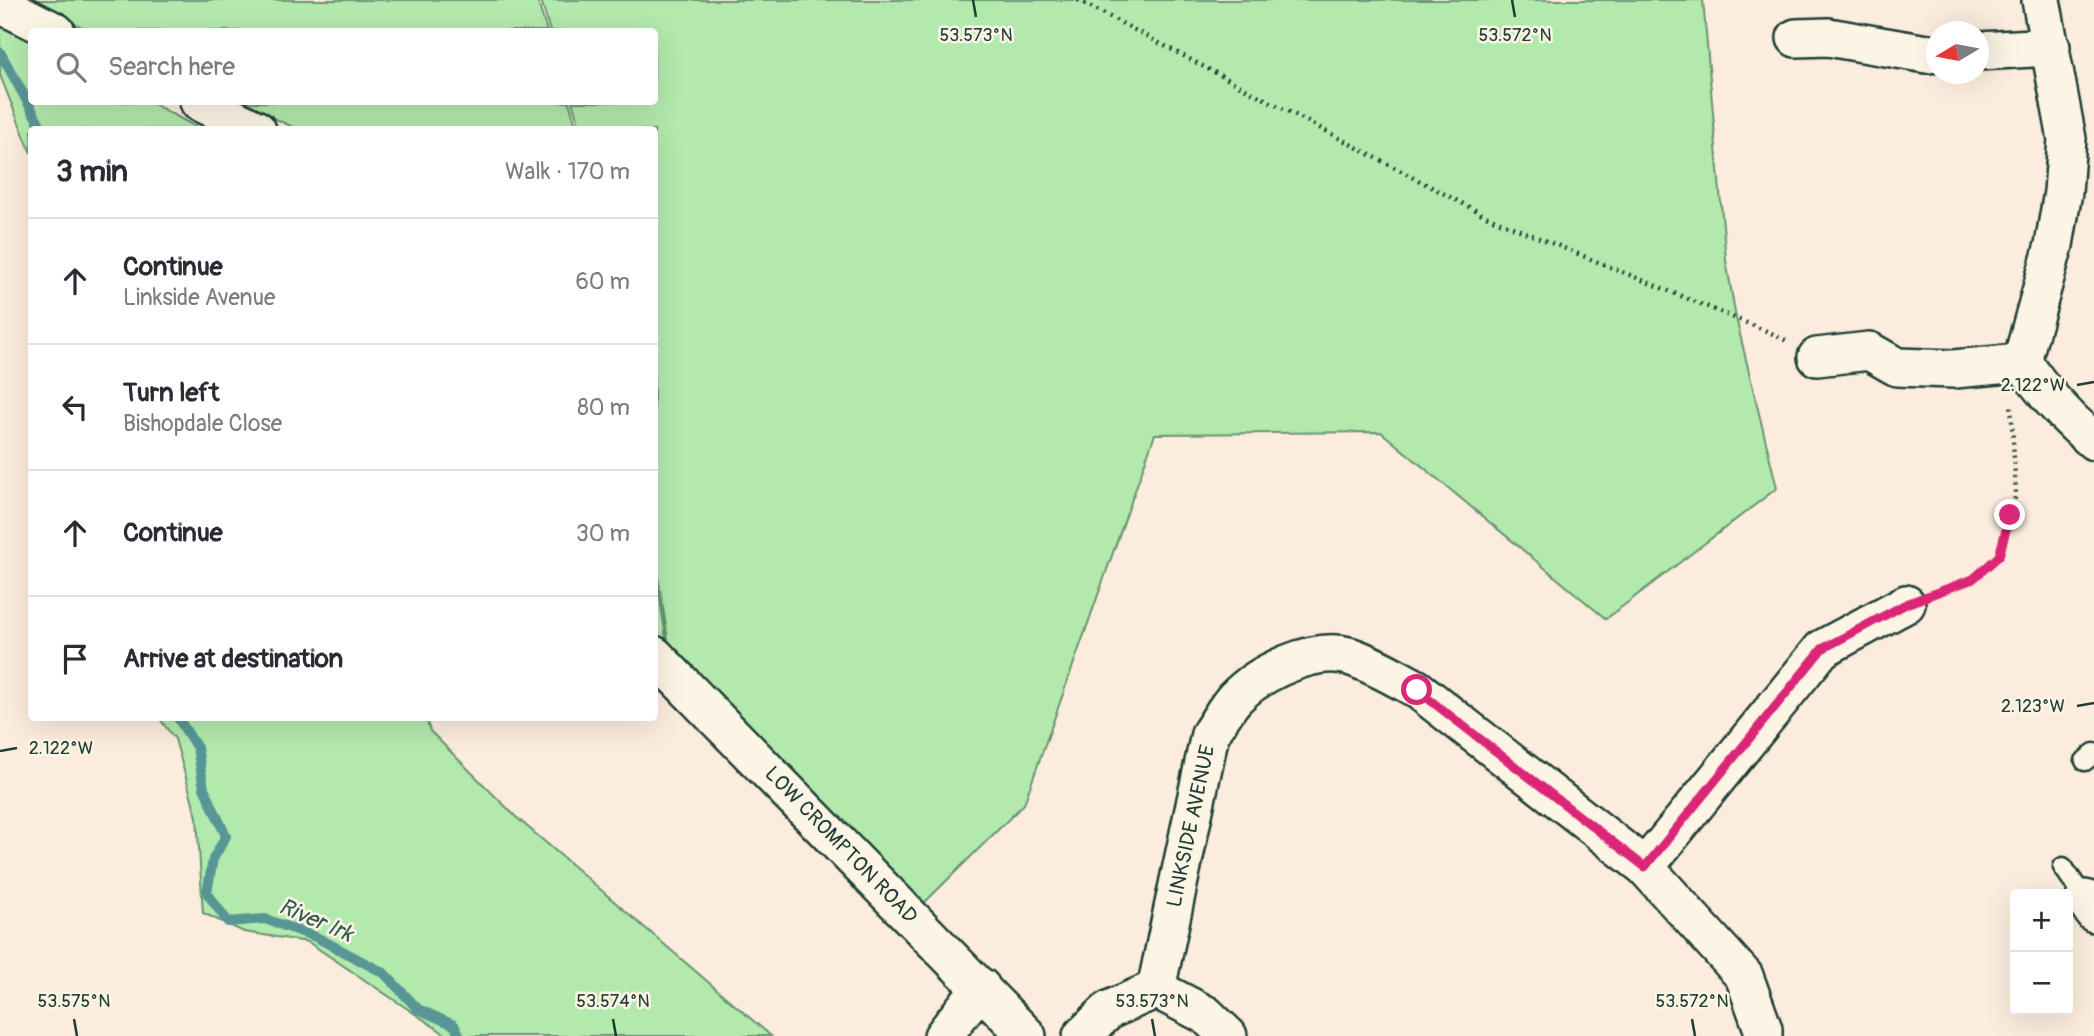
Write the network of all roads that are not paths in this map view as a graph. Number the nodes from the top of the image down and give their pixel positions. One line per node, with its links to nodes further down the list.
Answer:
1 (2041, 0): 5 (street)
2 (0, 4): 3 (street)
3 (48, 28)
4 (1796, 38): 7 (street)
5 (2051, 47): 6 (street); 11 (street)
6 (1989, 50)
7 (1926, 54)
8 (205, 105): 9 (street)
9 (249, 126)
10 (1817, 357): 11 (street)
11 (2016, 363): 12 (street)
12 (2094, 441)
13 (1906, 604): 15 (street)
14 (658, 659): 18 (street, LOW CROMPTON ROAD)
15 (1645, 867): 19 (street, LINKSIDE AVENUE); 24 (street, LINKSIDE AVENUE)
16 (2063, 867): 17 (lane)
17 (2089, 906)
18 (981, 988): 20 (street); 21 (street, LOW CROMPTON ROAD)
19 (1156, 989): 22 (street); 23 (street)
20 (943, 1036)
21 (1027, 1036)
22 (1082, 1036)
23 (1228, 1036)
24 (1763, 1036)

